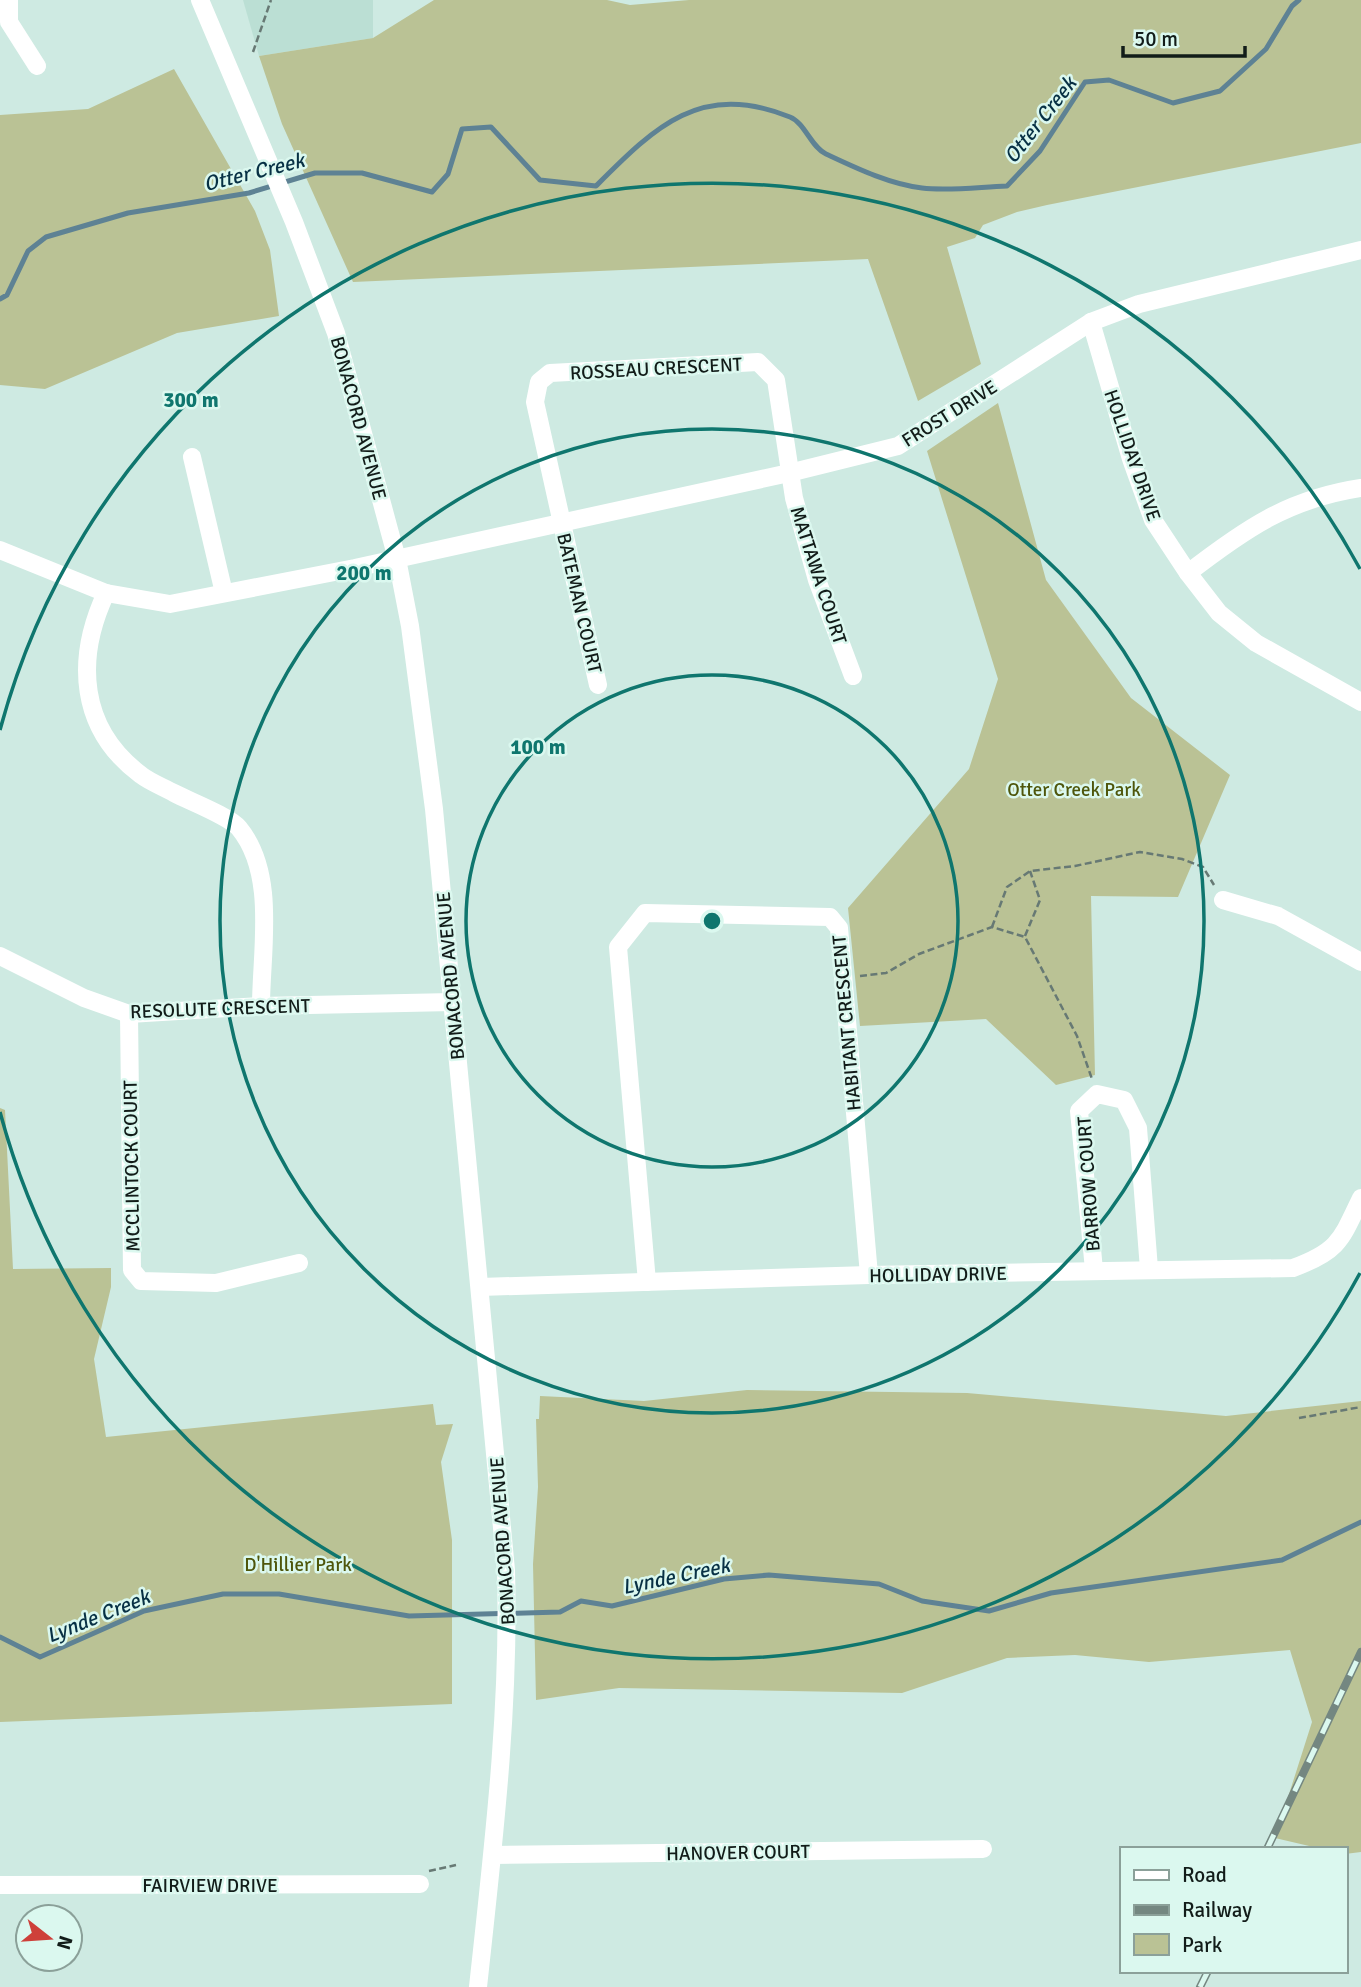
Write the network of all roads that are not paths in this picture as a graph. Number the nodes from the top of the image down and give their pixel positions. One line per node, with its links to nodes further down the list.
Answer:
1 (9, 0): 3 (street)
2 (200, 0): 11 (street, BONACORD AVENUE)
3 (37, 66)
4 (1361, 250): 5 (street, FROST DRIVE)
5 (1091, 322): 7 (street, FROST DRIVE); 12 (street, HOLLIDAY DRIVE)
6 (192, 457): 14 (street)
7 (789, 473): 9 (street, FROST DRIVE); 9 (street, ROSSEAU CRESCENT); 15 (street, MATTAWA COURT)
8 (1361, 488): 12 (street)
9 (561, 521): 11 (street, FROST DRIVE); 16 (street, BATEMAN COURT)
10 (0, 550): 13 (street)
11 (397, 559): 14 (street); 21 (street, BONACORD AVENUE)
12 (1188, 573): 17 (street, HOLLIDAY DRIVE)
13 (106, 593): 14 (street); 22 (street)
14 (224, 593)
15 (853, 676)
16 (598, 685)
17 (1361, 702)
18 (1223, 900): 20 (street)
19 (0, 956): 23 (street, RESOLUTE CRESCENT)
20 (1361, 962)
21 (453, 1002): 22 (street, RESOLUTE CRESCENT); 30 (street, BONACORD AVENUE)
22 (261, 1006): 23 (street, RESOLUTE CRESCENT)
23 (129, 1014): 25 (street, MCCLINTOCK COURT)
24 (1361, 1199): 26 (street, HOLLIDAY DRIVE)
25 (299, 1263)
26 (1149, 1269): 27 (street, HOLLIDAY DRIVE); 27 (street, BARROW COURT)
27 (1094, 1270): 28 (street, HOLLIDAY DRIVE)
28 (869, 1275): 29 (street, HOLLIDAY DRIVE); 29 (street, HABITANT CRESCENT)
29 (647, 1282): 30 (street, HOLLIDAY DRIVE)
30 (480, 1287): 32 (street, BONACORD AVENUE)
31 (983, 1849): 32 (street, HANOVER COURT)
32 (493, 1855): 35 (street, BONACORD AVENUE)
33 (420, 1884): 34 (street, FAIRVIEW DRIVE)
34 (0, 1885)
35 (478, 1987)

